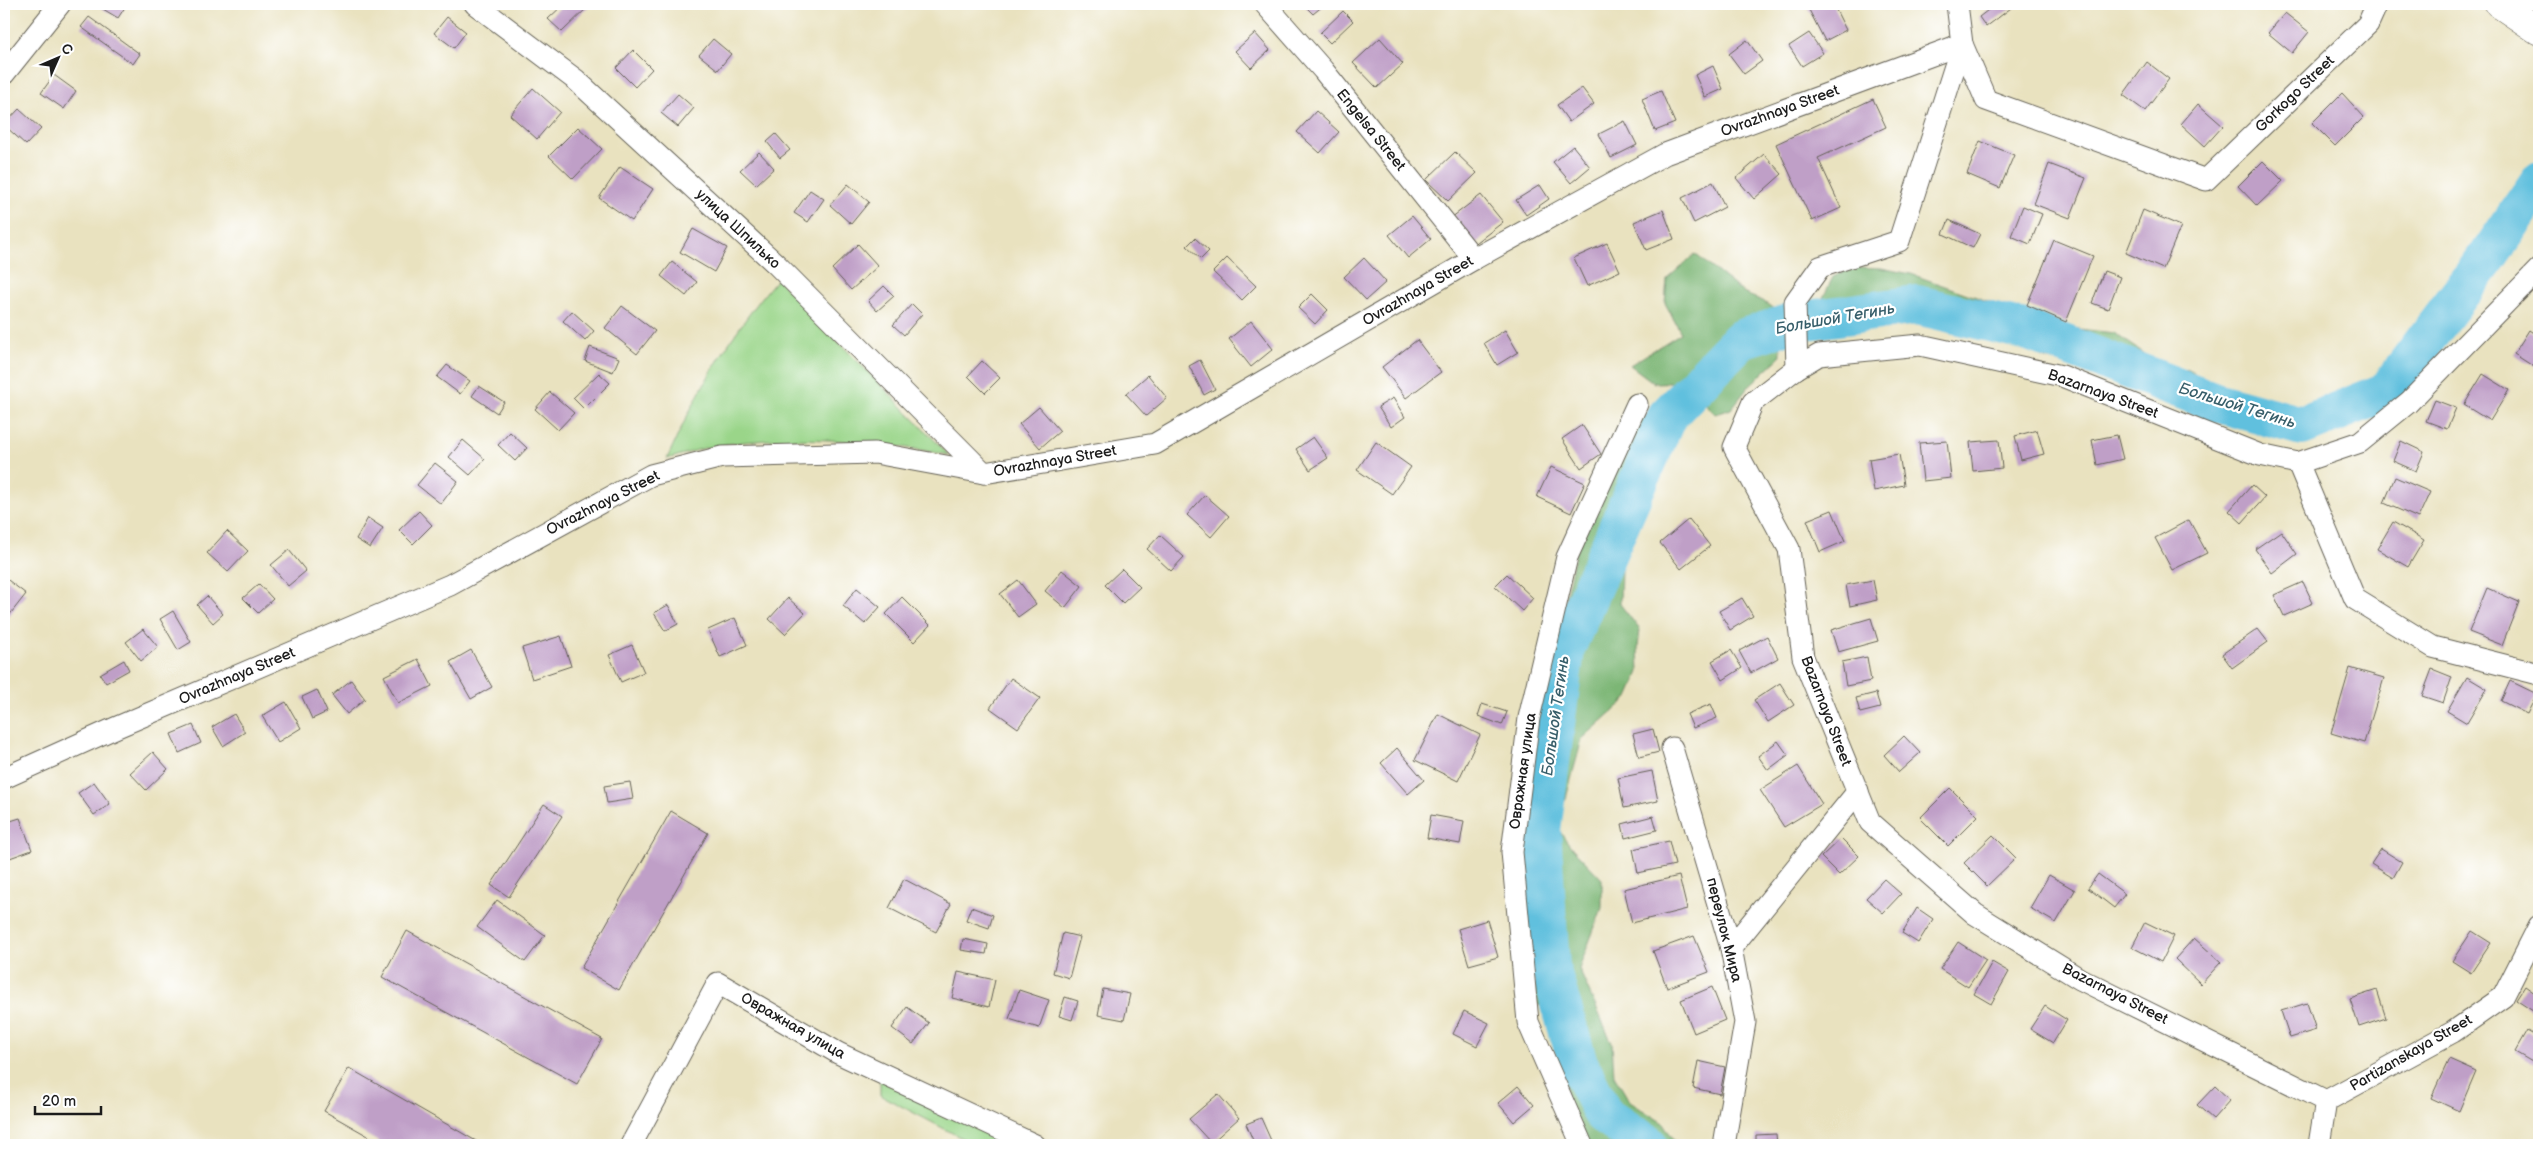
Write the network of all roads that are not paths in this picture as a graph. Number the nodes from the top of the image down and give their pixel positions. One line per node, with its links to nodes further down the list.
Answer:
1 (60, 4): 9 (street)
2 (475, 4): 15 (street, улица Шпилько)
3 (1265, 4): 10 (street, Engelsa Street)
4 (1957, 4): 8 (street)
5 (2377, 4): 8 (street, Gorkogo Street)
6 (2499, 4): 7 (street)
7 (2539, 32)
8 (1962, 44): 10 (street, Ovrazhnaya Street); 12 (street)
9 (4, 74)
10 (1474, 259): 15 (street, Ovrazhnaya Street)
11 (2539, 269): 14 (street)
12 (1797, 367): 14 (street, Bazarnaya Street); 19 (street, Bazarnaya Street)
13 (1637, 404): 25 (street, Овражная улица)
14 (2298, 463): 16 (street)
15 (984, 473): 18 (street, Ovrazhnaya Street)
16 (2539, 674)
17 (1672, 748): 21 (street, переулок Мира)
18 (4, 778)
19 (1858, 791): 21 (street); 22 (street, Bazarnaya Street)
20 (2539, 926): 22 (street, Partizanskaya Street)
21 (1731, 948): 26 (street, переулок Мира)
22 (2326, 1101): 27 (street)
23 (631, 1145): 24 (street, Овражная улица)
24 (1035, 1145)
25 (1582, 1145)
26 (1724, 1145)
27 (2319, 1145)

